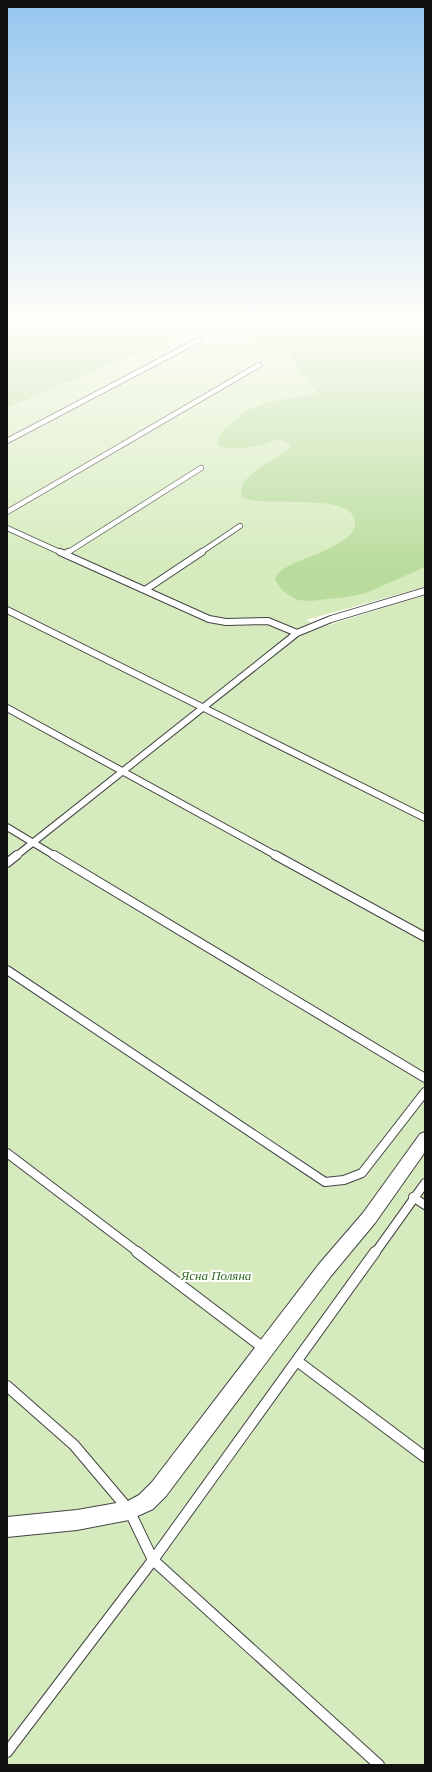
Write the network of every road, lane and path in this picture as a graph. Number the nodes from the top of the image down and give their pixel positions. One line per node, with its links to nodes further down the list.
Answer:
1 (78, 404): 3 (lane)
2 (194, 404): 5 (lane)
3 (7, 441)
4 (201, 468): 8 (lane)
5 (7, 512)
6 (240, 526): 9 (lane)
7 (7, 528): 8 (lane)
8 (65, 554): 9 (lane)
9 (145, 590): 12 (lane)
10 (425, 591): 12 (lane)
11 (7, 610): 13 (lane)
12 (297, 633): 13 (lane)
13 (202, 707): 15 (lane); 16 (lane)
14 (7, 708): 15 (lane)
15 (122, 772): 18 (lane); 20 (lane)
16 (425, 818)
17 (7, 827): 18 (lane)
18 (33, 842): 19 (lane); 22 (lane)
19 (7, 862)
20 (425, 937)
21 (7, 970): 23 (lane)
22 (425, 1078)
23 (425, 1092)
24 (425, 1139): 29 (street)
25 (7, 1153): 29 (lane)
26 (425, 1183): 27 (lane)
27 (414, 1197): 28 (lane); 30 (lane)
28 (425, 1205)
29 (265, 1349): 33 (street)
30 (297, 1361): 32 (lane); 35 (lane)
31 (7, 1386): 33 (lane)
32 (425, 1457)
33 (129, 1510): 34 (street); 35 (lane)
34 (7, 1527)
35 (154, 1560): 36 (lane); 37 (lane)
36 (7, 1752)
37 (379, 1765)

